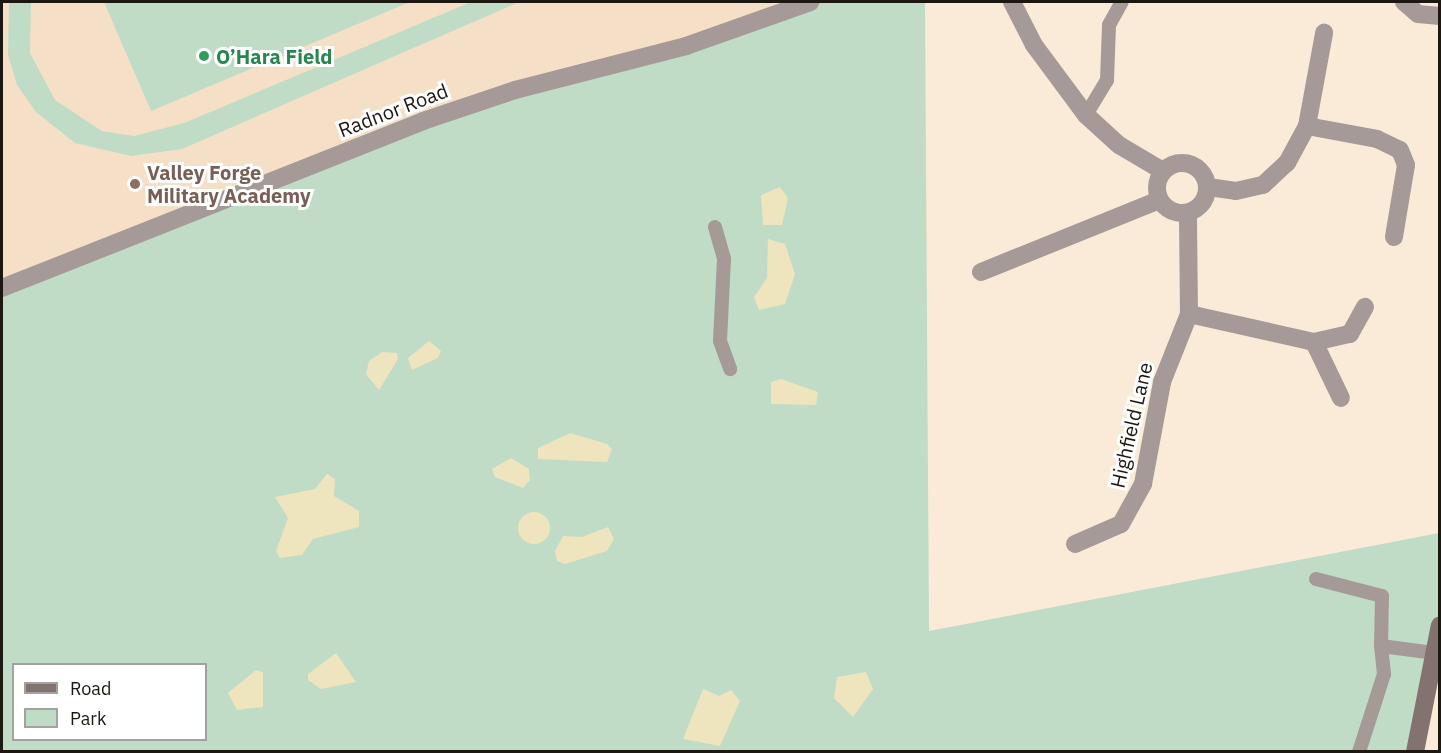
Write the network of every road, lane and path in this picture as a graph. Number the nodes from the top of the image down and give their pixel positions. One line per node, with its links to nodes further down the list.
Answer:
1 (810, 2): 16 (street, Radnor Road)
2 (1012, 2): 7 (street)
3 (1122, 2): 7 (lane)
4 (1404, 2): 5 (street)
5 (1440, 16)
6 (1324, 33): 8 (street)
7 (1086, 115): 9 (street)
8 (1307, 126): 10 (street); 14 (street)
9 (1163, 171): 10 (street); 11 (street)
10 (1208, 187): 12 (street)
11 (1160, 200): 12 (street); 15 (street)
12 (1188, 213): 18 (street, Highfield Lane)
13 (715, 226): 20 (lane)
14 (1394, 237)
15 (981, 272)
16 (2, 288)
17 (1365, 307): 19 (street)
18 (1190, 314): 19 (street); 22 (street, Highfield Lane)
19 (1314, 342): 21 (street)
20 (730, 369)
21 (1341, 398)
22 (1075, 544)
23 (1316, 579): 25 (lane)
24 (1440, 625): 26 (street)
25 (1381, 646): 26 (lane); 27 (lane)
26 (1434, 653): 28 (street)
27 (1359, 752)
28 (1415, 752)

